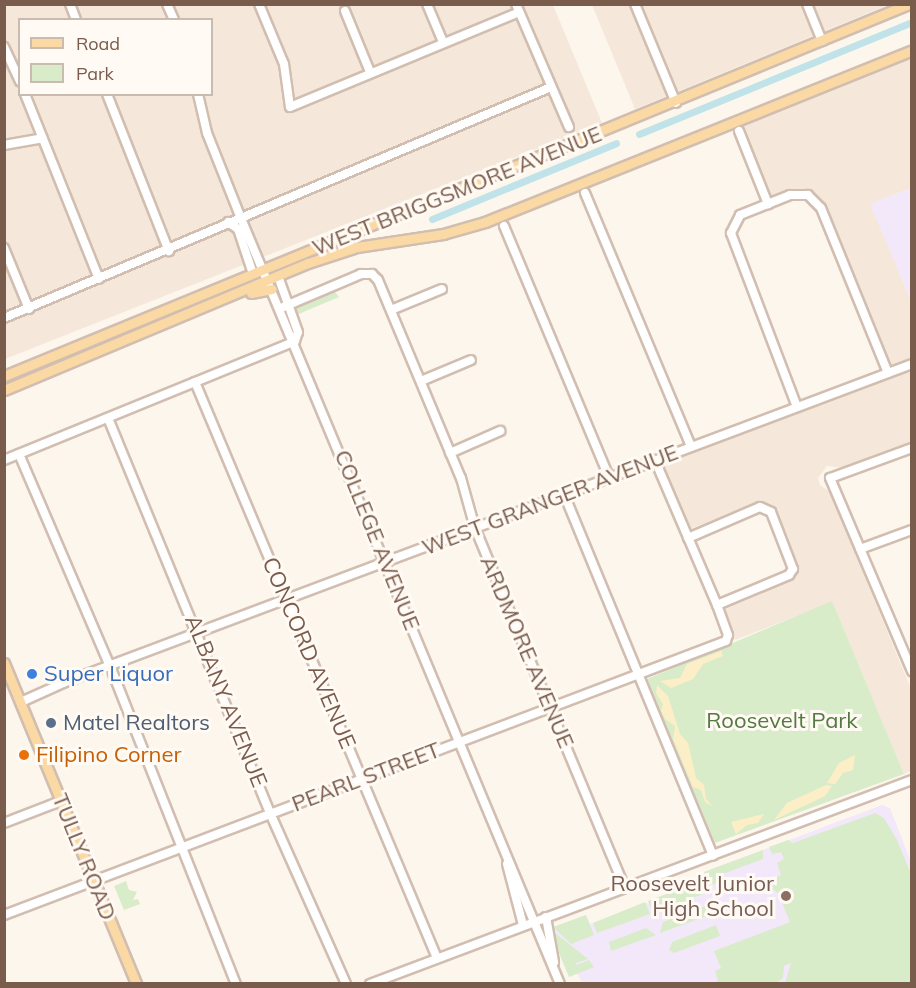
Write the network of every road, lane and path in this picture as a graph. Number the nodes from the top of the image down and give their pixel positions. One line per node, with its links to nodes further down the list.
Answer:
1 (259, 4): 12 (street)
2 (427, 4): 9 (street)
3 (635, 4): 18 (street)
4 (807, 4): 8 (street)
5 (909, 4): 8 (main road, WEST BRIGGSMORE AVENUE)
6 (517, 8): 9 (street); 14 (street)
7 (345, 11): 12 (street)
8 (822, 41): 18 (main road, WEST BRIGGSMORE AVENUE)
9 (443, 42): 12 (street)
10 (4, 46): 13 (street)
11 (912, 50): 33 (main road, WEST BRIGGSMORE AVENUE)
12 (370, 72)
13 (18, 79)
14 (551, 87): 19 (street); 25 (street)
15 (26, 96): 21 (street)
16 (108, 96): 30 (street)
17 (198, 96): 25 (street)
18 (676, 103): 31 (main road, WEST BRIGGSMORE AVENUE)
19 (569, 127)
20 (739, 131): 24 (street)
21 (42, 138): 22 (street); 34 (street)
22 (4, 145)
23 (585, 193): 52 (street)
24 (768, 204): 44 (street); 49 (street)
25 (240, 216): 26 (street); 28 (street); 31 (street)
26 (228, 222): 28 (street); 30 (street)
27 (504, 226): 58 (street)
28 (238, 229): 32 (street)
29 (4, 248): 38 (street)
30 (169, 251): 34 (street)
31 (263, 270): 32 (main road, WEST BRIGGSMORE AVENUE); 35 (street)
32 (253, 274): 45 (main road, WEST BRIGGSMORE AVENUE)
33 (278, 276): 35 (main road, WEST BRIGGSMORE AVENUE); 37 (street)
34 (99, 279): 38 (street)
35 (270, 284): 37 (street); 48 (main road, WEST BRIGGSMORE AVENUE)
36 (442, 290): 39 (street)
37 (284, 306): 39 (street, ARDMORE AVENUE); 41 (street, COLLEGE AVENUE)
38 (29, 309): 40 (street)
39 (391, 310): 46 (street, ARDMORE AVENUE)
40 (4, 318)
41 (296, 341): 47 (street); 64 (street, COLLEGE AVENUE)
42 (471, 360): 46 (street)
43 (912, 364): 44 (street, WEST GRANGER AVENUE)
44 (888, 373): 49 (street, WEST GRANGER AVENUE)
45 (4, 376)
46 (421, 381): 54 (street, ARDMORE AVENUE)
47 (195, 382): 50 (street); 65 (street, CONCORD AVENUE)
48 (4, 390)
49 (797, 407): 52 (street, WEST GRANGER AVENUE)
50 (108, 418): 55 (street); 67 (street, ALBANY AVENUE)
51 (500, 431): 54 (street)
52 (691, 447): 57 (street, WEST GRANGER AVENUE)
53 (912, 448): 63 (street)
54 (450, 453): 60 (street, ARDMORE AVENUE)
55 (19, 454): 56 (street); 69 (street)
56 (4, 460)
57 (655, 460): 58 (street, WEST GRANGER AVENUE); 62 (street)
58 (609, 477): 59 (street, WEST GRANGER AVENUE)
59 (564, 494): 60 (street, WEST GRANGER AVENUE); 71 (street)
60 (475, 528): 64 (street, WEST GRANGER AVENUE); 73 (street, ARDMORE AVENUE)
61 (912, 530): 63 (street)
62 (688, 538): 66 (street); 66 (street)
63 (860, 549): 70 (street)
64 (385, 562): 65 (street, WEST GRANGER AVENUE); 74 (street, COLLEGE AVENUE)
65 (288, 599): 67 (street, WEST GRANGER AVENUE); 75 (street, CONCORD AVENUE)
66 (717, 605): 71 (street, PEARL STREET)
67 (199, 632): 69 (street, WEST GRANGER AVENUE); 78 (street, ALBANY AVENUE)
68 (4, 663): 72 (main road, TULLY ROAD)
69 (110, 666): 72 (street, WEST GRANGER AVENUE); 80 (street)
70 (912, 671)
71 (639, 674): 73 (street, PEARL STREET); 82 (street)
72 (21, 702): 77 (main road, TULLY ROAD)
73 (550, 708): 74 (street, PEARL STREET); 84 (street, ARDMORE AVENUE)
74 (460, 742): 75 (street, PEARL STREET); 81 (street, COLLEGE AVENUE)
75 (362, 779): 78 (street, PEARL STREET); 89 (street, CONCORD AVENUE)
76 (912, 780): 82 (street)
77 (61, 801): 79 (street); 83 (main road, TULLY ROAD)
78 (270, 813): 80 (street, PEARL STREET); 93 (street, ALBANY AVENUE)
79 (4, 823)
80 (182, 847): 83 (street, PEARL STREET); 92 (street)
81 (506, 853): 87 (street, COLLEGE AVENUE); 88 (street)
82 (713, 855): 84 (street)
83 (93, 880): 85 (street, PEARL STREET); 91 (main road, TULLY ROAD)
84 (626, 888): 86 (street)
85 (4, 915)
86 (546, 917): 87 (street); 90 (street)
87 (535, 921): 88 (street); 90 (street, COLLEGE AVENUE)
88 (523, 926): 89 (street)
89 (437, 958): 94 (street)
90 (554, 969): 95 (street, COLLEGE AVENUE)
91 (136, 984)
92 (236, 984)
93 (346, 984)
94 (370, 984)
95 (560, 984)

